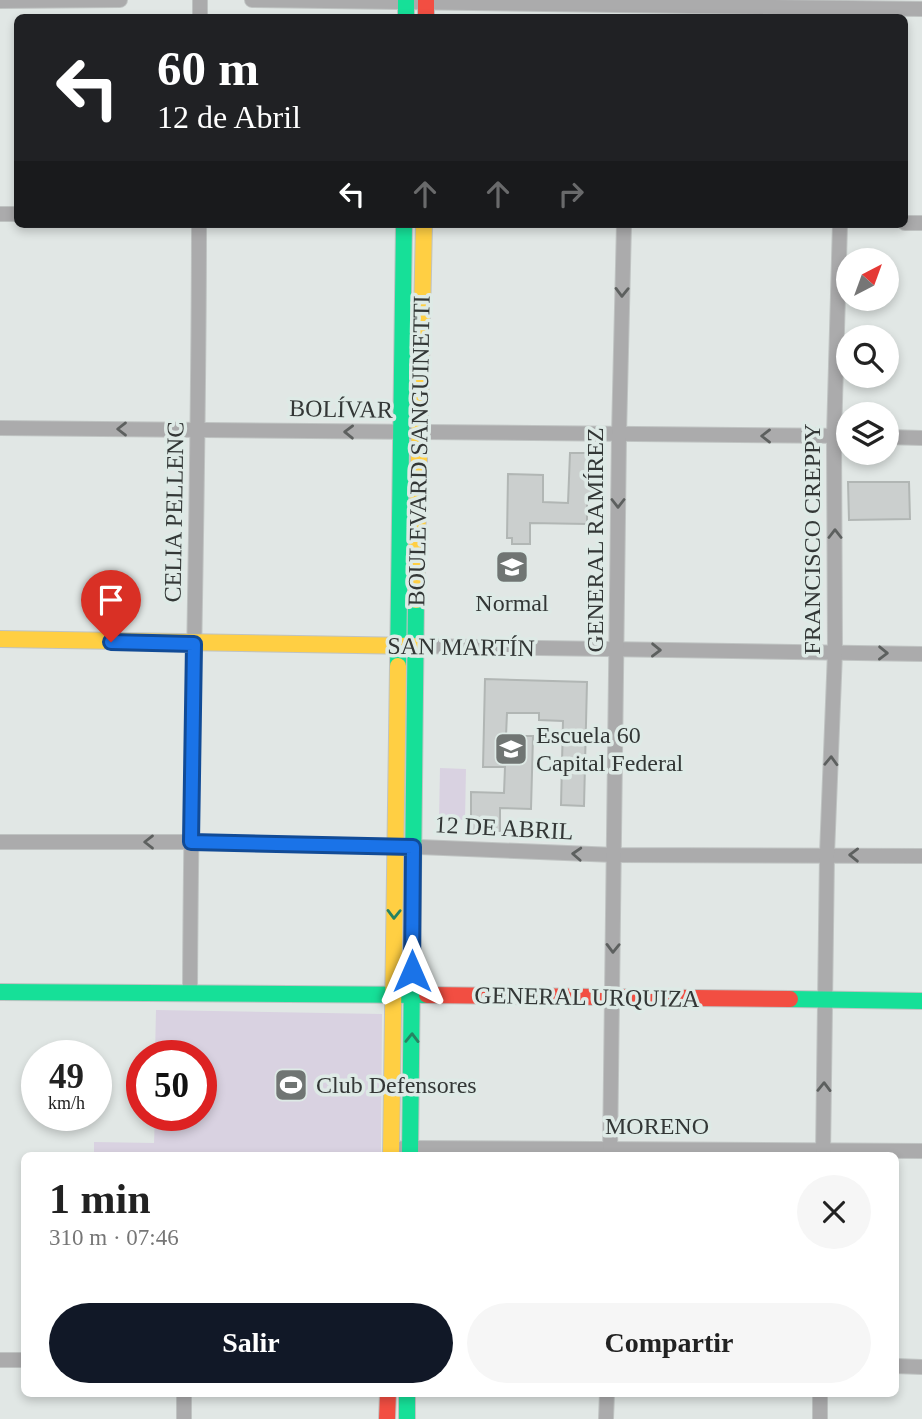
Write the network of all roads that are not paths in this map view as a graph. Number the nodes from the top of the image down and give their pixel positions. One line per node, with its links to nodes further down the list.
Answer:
1 (120, 0): 3 (street)
2 (252, 0): 4 (street)
3 (0, 1)
4 (406, 7): 5 (street)
5 (426, 7): 6 (street)
6 (623, 8): 7 (street)
7 (841, 9): 8 (street)
8 (922, 9)
9 (199, 228): 16 (street, CELIA PELLENC)
10 (404, 228): 17 (main road, BOULEVARD SANGUINETTI)
11 (424, 228): 17 (main road, BOULEVARD SANGUINETTI)
12 (624, 228): 18 (street, GENERAL RAMÍREZ, one-way to 18)
13 (840, 228): 14 (street, FRANCISCO CREPPY)
14 (842, 402)
15 (0, 428): 16 (street, BOLÍVAR, one-way to 15)
16 (199, 429): 17 (street, BOLÍVAR, one-way to 16); 24 (street, CELIA PELLENC)
17 (410, 433): 18 (street, BOLÍVAR); 25 (main road, BOULEVARD SANGUINETTI)
18 (618, 435): 19 (street, BOLÍVAR, one-way to 18); 26 (street, GENERAL RAMÍREZ, one-way to 26)
19 (836, 436)
20 (899, 437): 21 (street)
21 (922, 438)
22 (841, 465): 27 (street, FRANCISCO CREPPY, one-way to 22)
23 (0, 639): 24 (main road, SAN MARTÍN)
24 (194, 644): 25 (main road, SAN MARTÍN); 30 (street, CELIA PELLENC)
25 (408, 646): 26 (street, SAN MARTÍN); 31 (main road, BOULEVARD SANGUINETTI); 32 (main road, BOULEVARD SANGUINETTI)
26 (617, 649): 27 (street, SAN MARTÍN, one-way to 27); 34 (street, GENERAL RAMÍREZ)
27 (835, 652): 28 (street, SAN MARTÍN, one-way to 28); 33 (street, FRANCISCO CREPPY, one-way to 27)
28 (922, 654)
29 (0, 842): 30 (street, 12 DE ABRIL, one-way to 29)
30 (191, 842): 31 (street, 12 DE ABRIL); 37 (street, CELIA PELLENC)
31 (395, 846): 32 (street, 12 DE ABRIL); 38 (main road, BOULEVARD SANGUINETTI, one-way to 38)
32 (413, 847): 34 (street, 12 DE ABRIL, one-way to 32); 39 (main road, BOULEVARD SANGUINETTI)
33 (827, 854): 34 (street, 12 DE ABRIL); 35 (street, 12 DE ABRIL, one-way to 33); 41 (street, FRANCISCO CREPPY)
34 (615, 855): 40 (street, GENERAL RAMÍREZ, one-way to 40)
35 (922, 856)
36 (0, 992): 37 (main road, GENERAL URQUIZA)
37 (190, 992): 38 (main road, GENERAL URQUIZA)
38 (393, 995): 39 (main road, GENERAL URQUIZA); 44 (main road, BOULEVARD SANGUINETTI)
39 (412, 996): 40 (main road, GENERAL URQUIZA); 45 (main road, BOULEVARD SANGUINETTI, one-way to 39)
40 (612, 997): 41 (main road, GENERAL URQUIZA); 46 (street, GENERAL RAMÍREZ)
41 (825, 1000): 42 (main road, GENERAL URQUIZA); 47 (street, FRANCISCO CREPPY, one-way to 41)
42 (922, 1001)
43 (922, 1151): 48 (street, MORENO)
44 (391, 1152): 45 (street, MORENO)
45 (410, 1152): 46 (street, MORENO)
46 (610, 1152)
47 (823, 1152)
48 (872, 1152)
49 (0, 1360): 50 (street)
50 (21, 1360)
51 (899, 1366): 52 (street)
52 (922, 1367)
53 (184, 1397): 58 (street)
54 (388, 1397): 59 (main road)
55 (407, 1397): 60 (main road)
56 (607, 1397): 61 (street)
57 (820, 1397): 62 (street)
58 (184, 1419)
59 (387, 1419)
60 (407, 1419)
61 (606, 1419)
62 (820, 1419)

